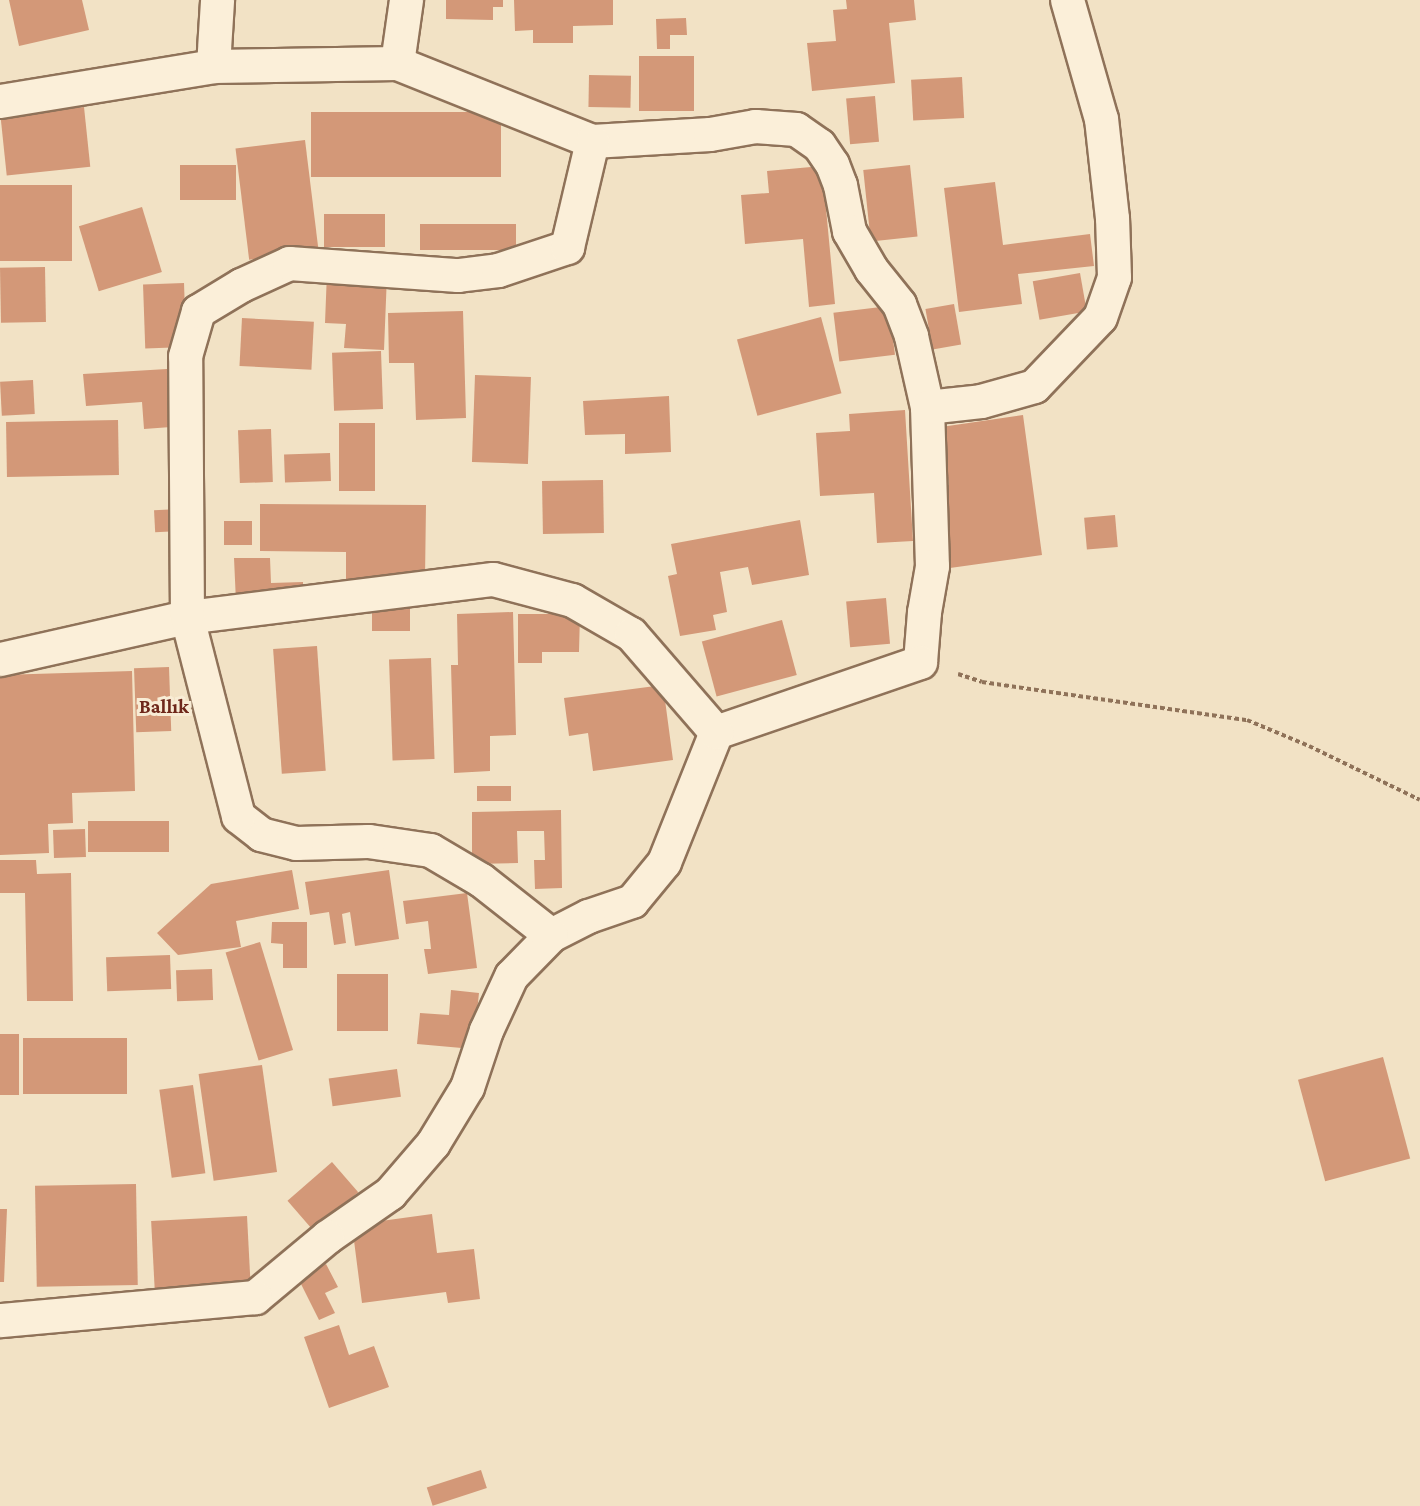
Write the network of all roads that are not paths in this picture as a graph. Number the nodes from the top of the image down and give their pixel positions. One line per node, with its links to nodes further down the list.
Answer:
1 (217, 0): 5 (street)
2 (406, 0): 4 (street)
3 (1067, 0): 8 (street)
4 (397, 63): 5 (street); 7 (street)
5 (213, 66): 6 (street)
6 (0, 101)
7 (592, 141): 8 (street); 9 (street)
8 (927, 406): 11 (street)
9 (187, 617): 10 (street); 11 (street); 12 (street)
10 (0, 659)
11 (716, 732): 12 (street)
12 (551, 935): 13 (street)
13 (0, 1320)

